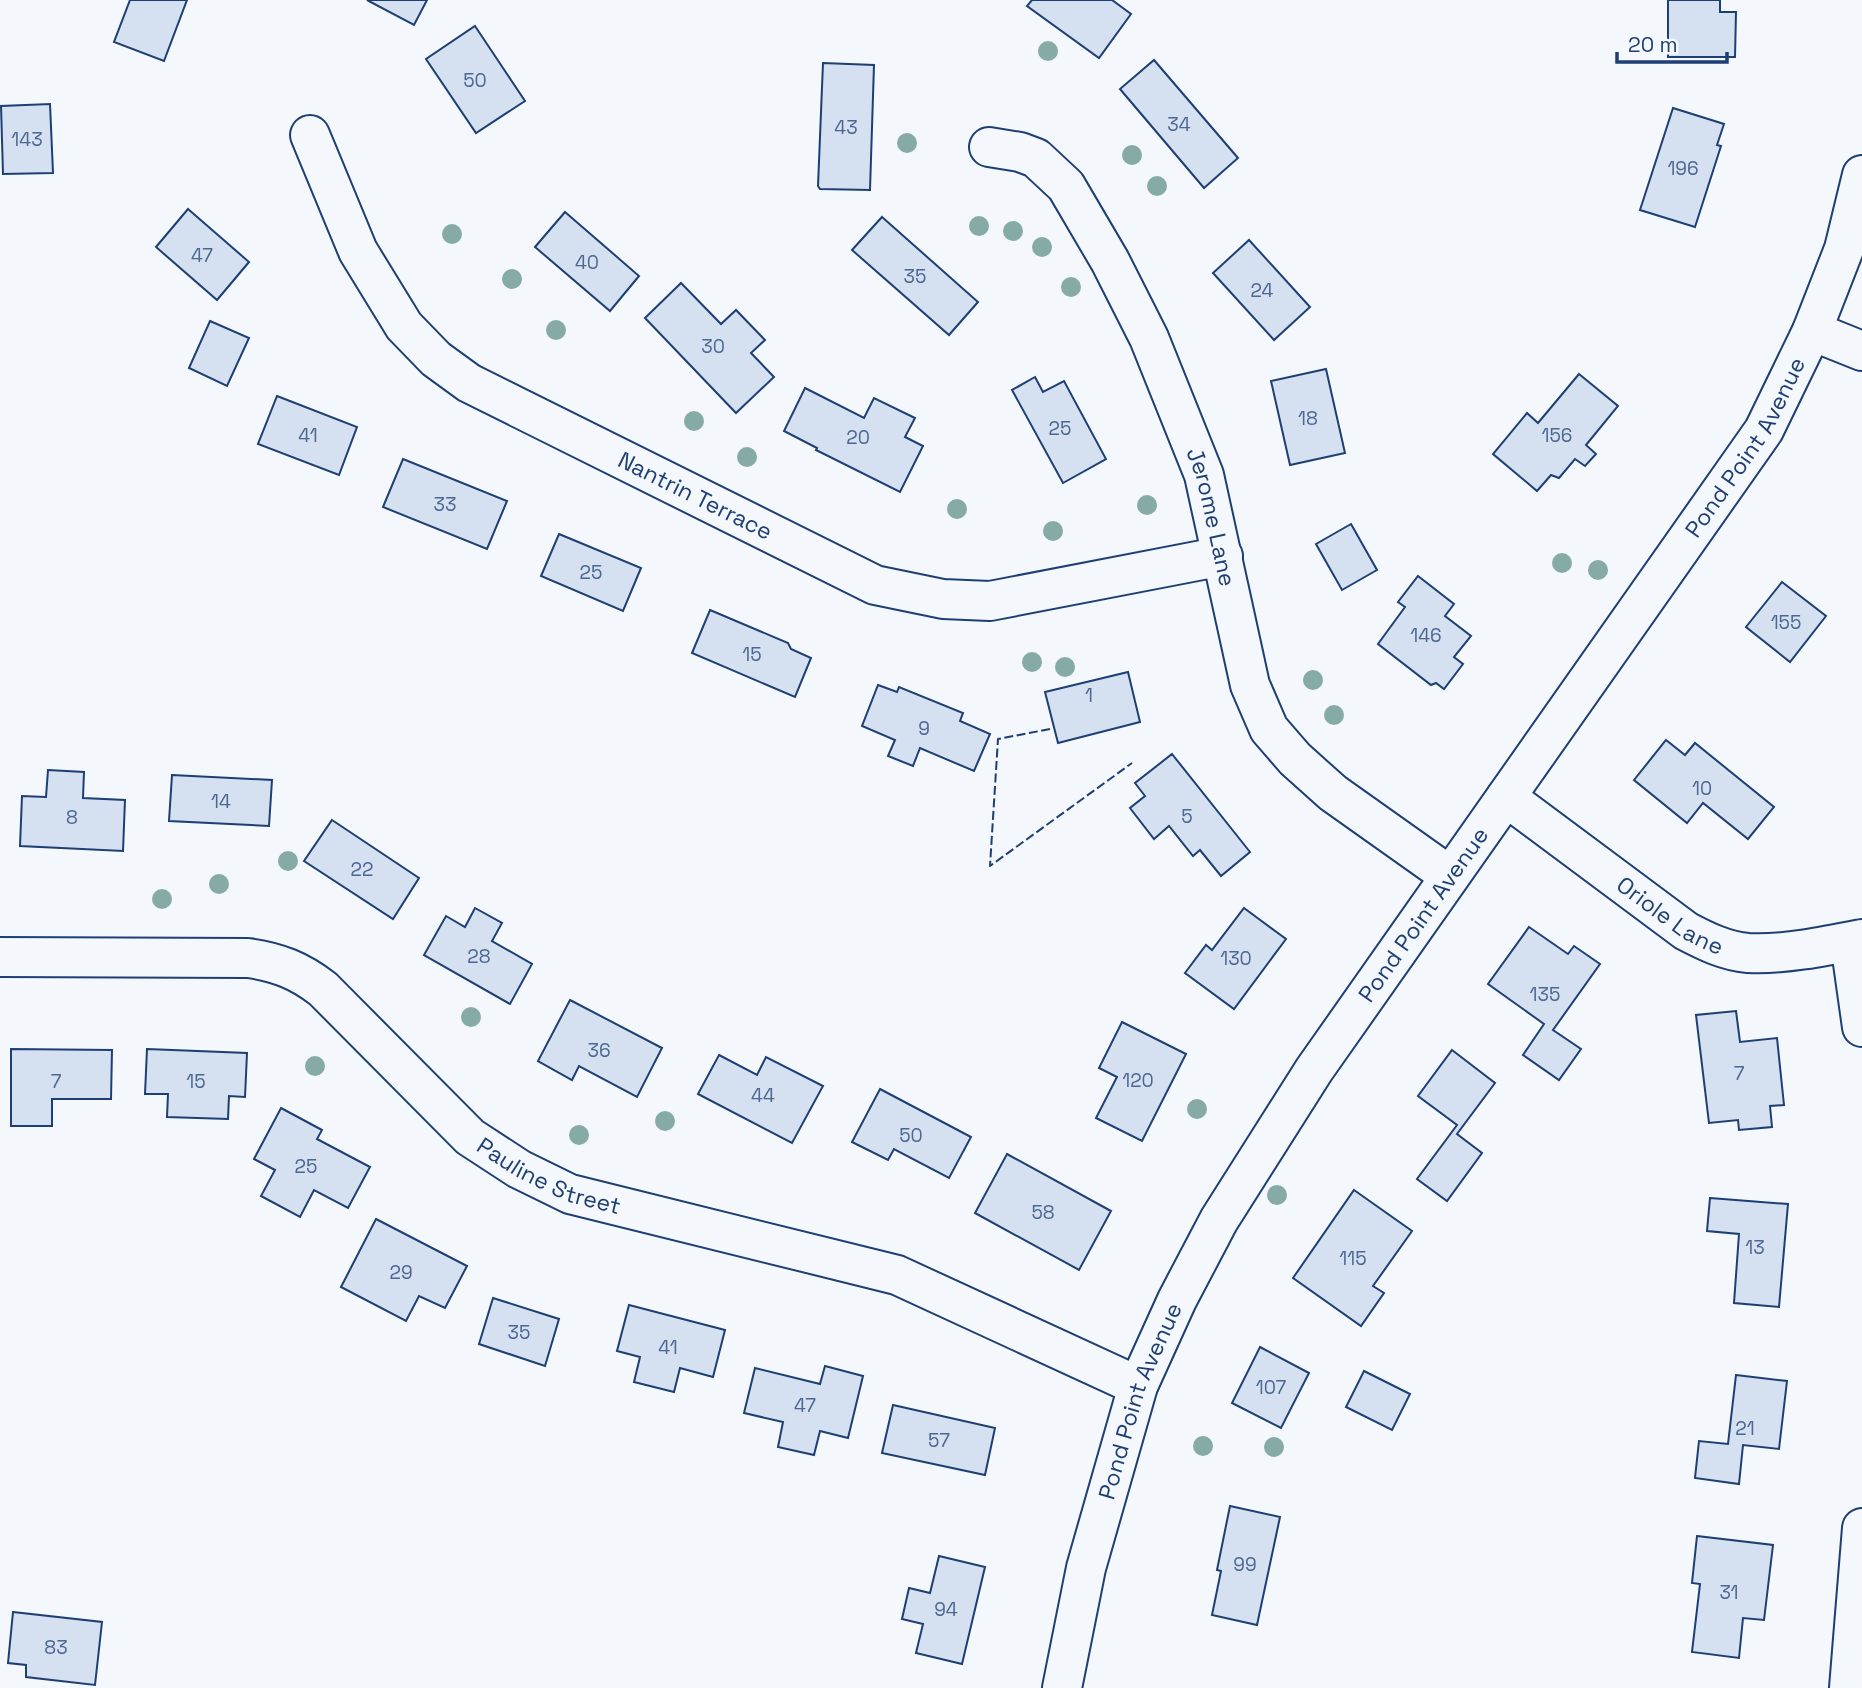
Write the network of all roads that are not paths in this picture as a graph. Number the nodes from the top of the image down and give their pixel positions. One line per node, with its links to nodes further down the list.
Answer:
1 (310, 135): 6 (street, Nantrin Terrace)
2 (989, 147): 6 (street, Jerome Lane)
3 (1862, 176): 4 (street, Pond Point Avenue)
4 (1812, 331): 5 (street); 7 (street, Pond Point Avenue)
5 (1862, 351)
6 (1223, 556): 8 (street, Jerome Lane)
7 (1506, 797): 8 (street, Pond Point Avenue); 9 (street, Oriole Lane)
8 (1450, 876): 12 (street, Pond Point Avenue)
9 (1856, 941): 11 (street)
10 (0, 957): 12 (street, Pauline Street)
11 (1862, 1027)
12 (1138, 1386): 14 (street, Pond Point Avenue)
13 (1862, 1528): 15 (street)
14 (1062, 1688)
15 (1849, 1688)

